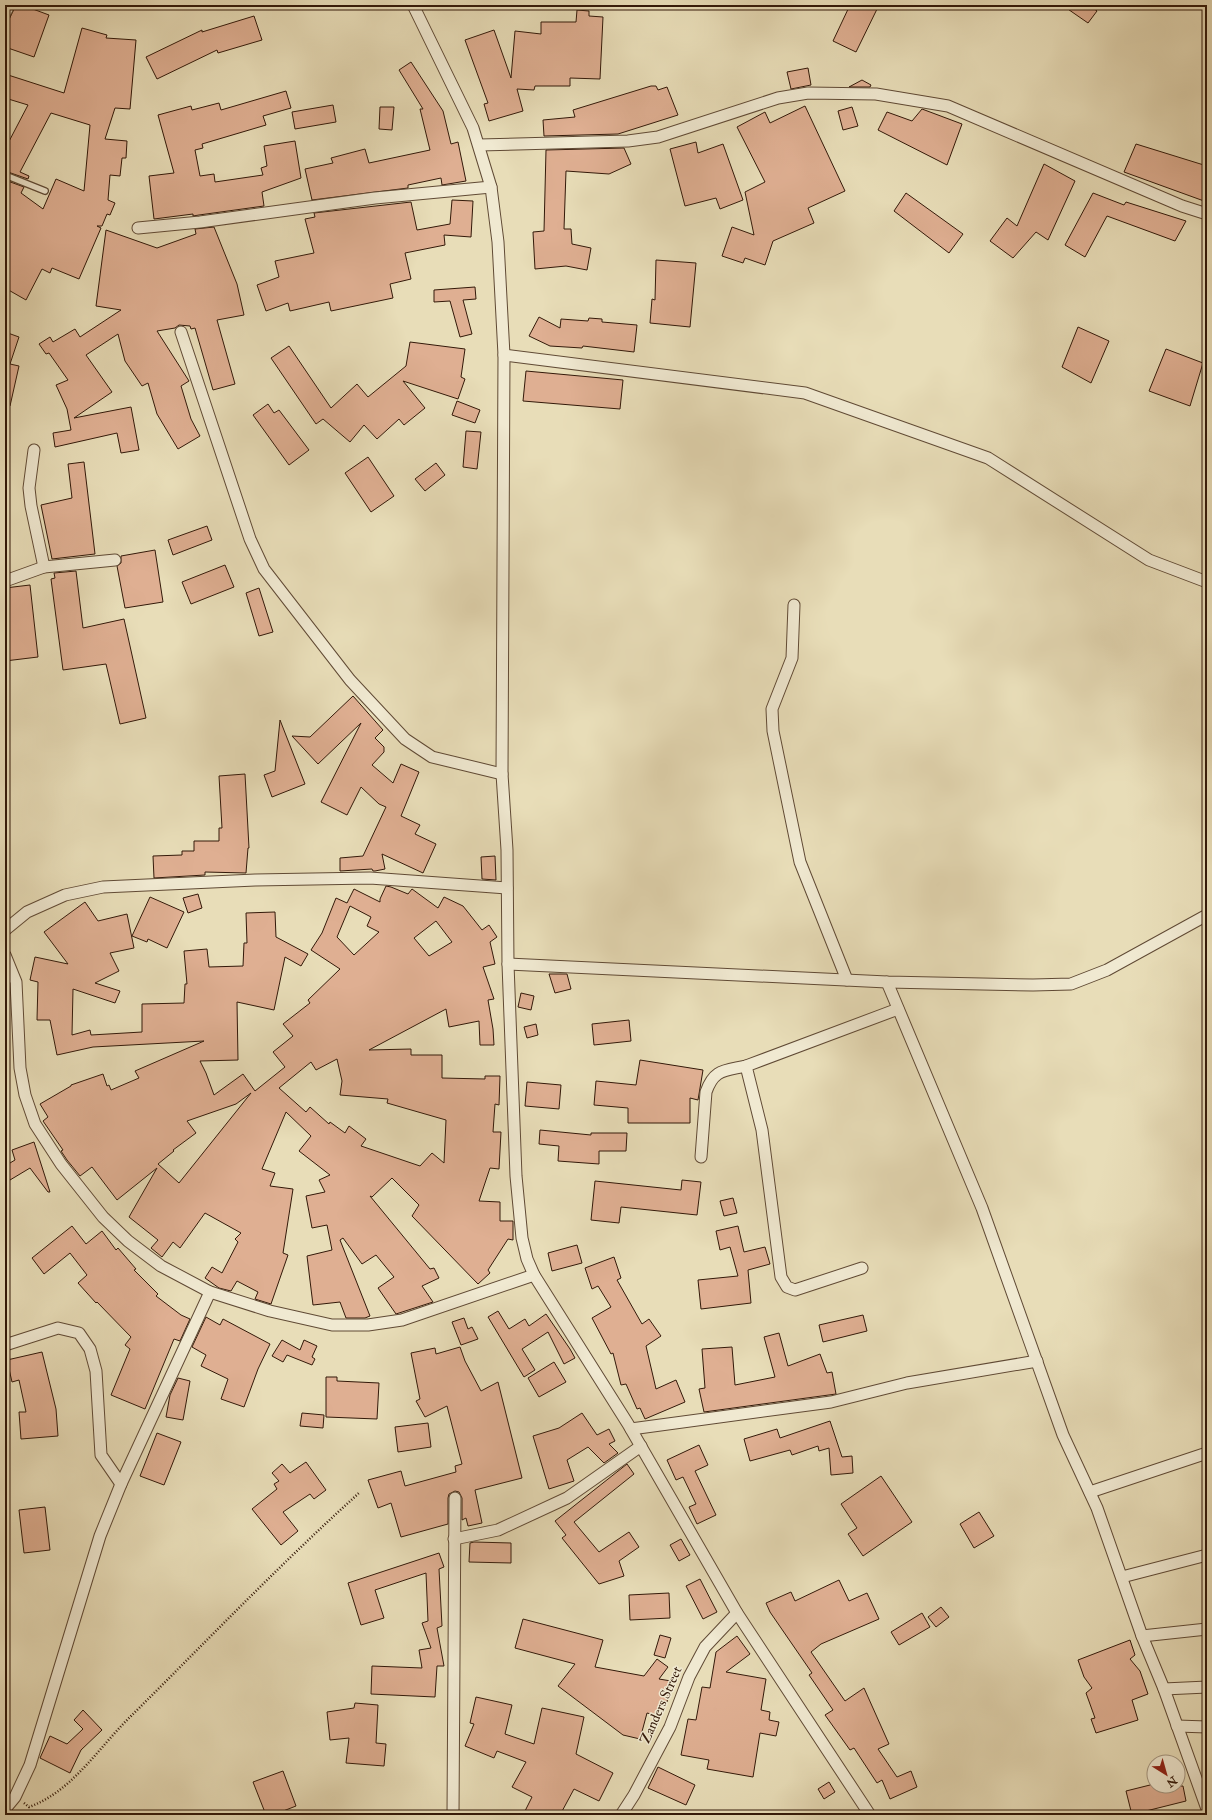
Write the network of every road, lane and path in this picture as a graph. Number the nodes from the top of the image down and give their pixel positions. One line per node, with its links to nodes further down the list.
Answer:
1 (9, 5): 3 (street)
2 (414, 5): 4 (street)
3 (5, 12)
4 (479, 145): 6 (street); 8 (street)
5 (5, 175): 7 (lane)
6 (491, 187): 9 (street); 11 (street)
7 (45, 191)
8 (1207, 214)
9 (138, 228)
10 (181, 332): 18 (street)
11 (504, 355): 16 (street); 18 (street)
12 (34, 450): 14 (street)
13 (115, 560): 14 (street)
14 (44, 567): 15 (street)
15 (5, 581)
16 (1207, 582)
17 (794, 605): 24 (street)
18 (502, 774): 19 (street)
19 (507, 888): 21 (street); 23 (street)
20 (1207, 915): 25 (street)
21 (5, 930)
22 (5, 955): 31 (street)
23 (508, 964): 24 (street); 30 (street)
24 (847, 980): 25 (street)
25 (887, 982): 26 (street)
26 (898, 1009): 27 (street); 33 (street)
27 (746, 1066): 28 (street); 29 (street)
28 (701, 1157)
29 (862, 1268)
30 (534, 1275): 31 (street); 34 (street)
31 (210, 1292): 37 (street)
32 (5, 1345): 37 (street)
33 (1037, 1361): 34 (street); 38 (street)
34 (631, 1429): 35 (street)
35 (641, 1446): 41 (street); 44 (street)
36 (1207, 1453): 38 (street)
37 (121, 1484): 51 (street)
38 (1090, 1492): 43 (street)
39 (359, 1494): 51 (path)
40 (454, 1498): 41 (street)
41 (454, 1539): 54 (street)
42 (1207, 1555): 43 (street)
43 (1122, 1576): 46 (street)
44 (737, 1613): 55 (street, Zanders Street); 56 (street)
45 (1207, 1629): 46 (street)
46 (1142, 1636): 48 (street)
47 (1207, 1687): 48 (street)
48 (1164, 1689): 49 (street)
49 (1177, 1726): 50 (street); 53 (street)
50 (1207, 1727)
51 (15, 1797): 52 (street)
52 (5, 1809)
53 (1207, 1810)
54 (453, 1815)
55 (621, 1815)
56 (870, 1815)

